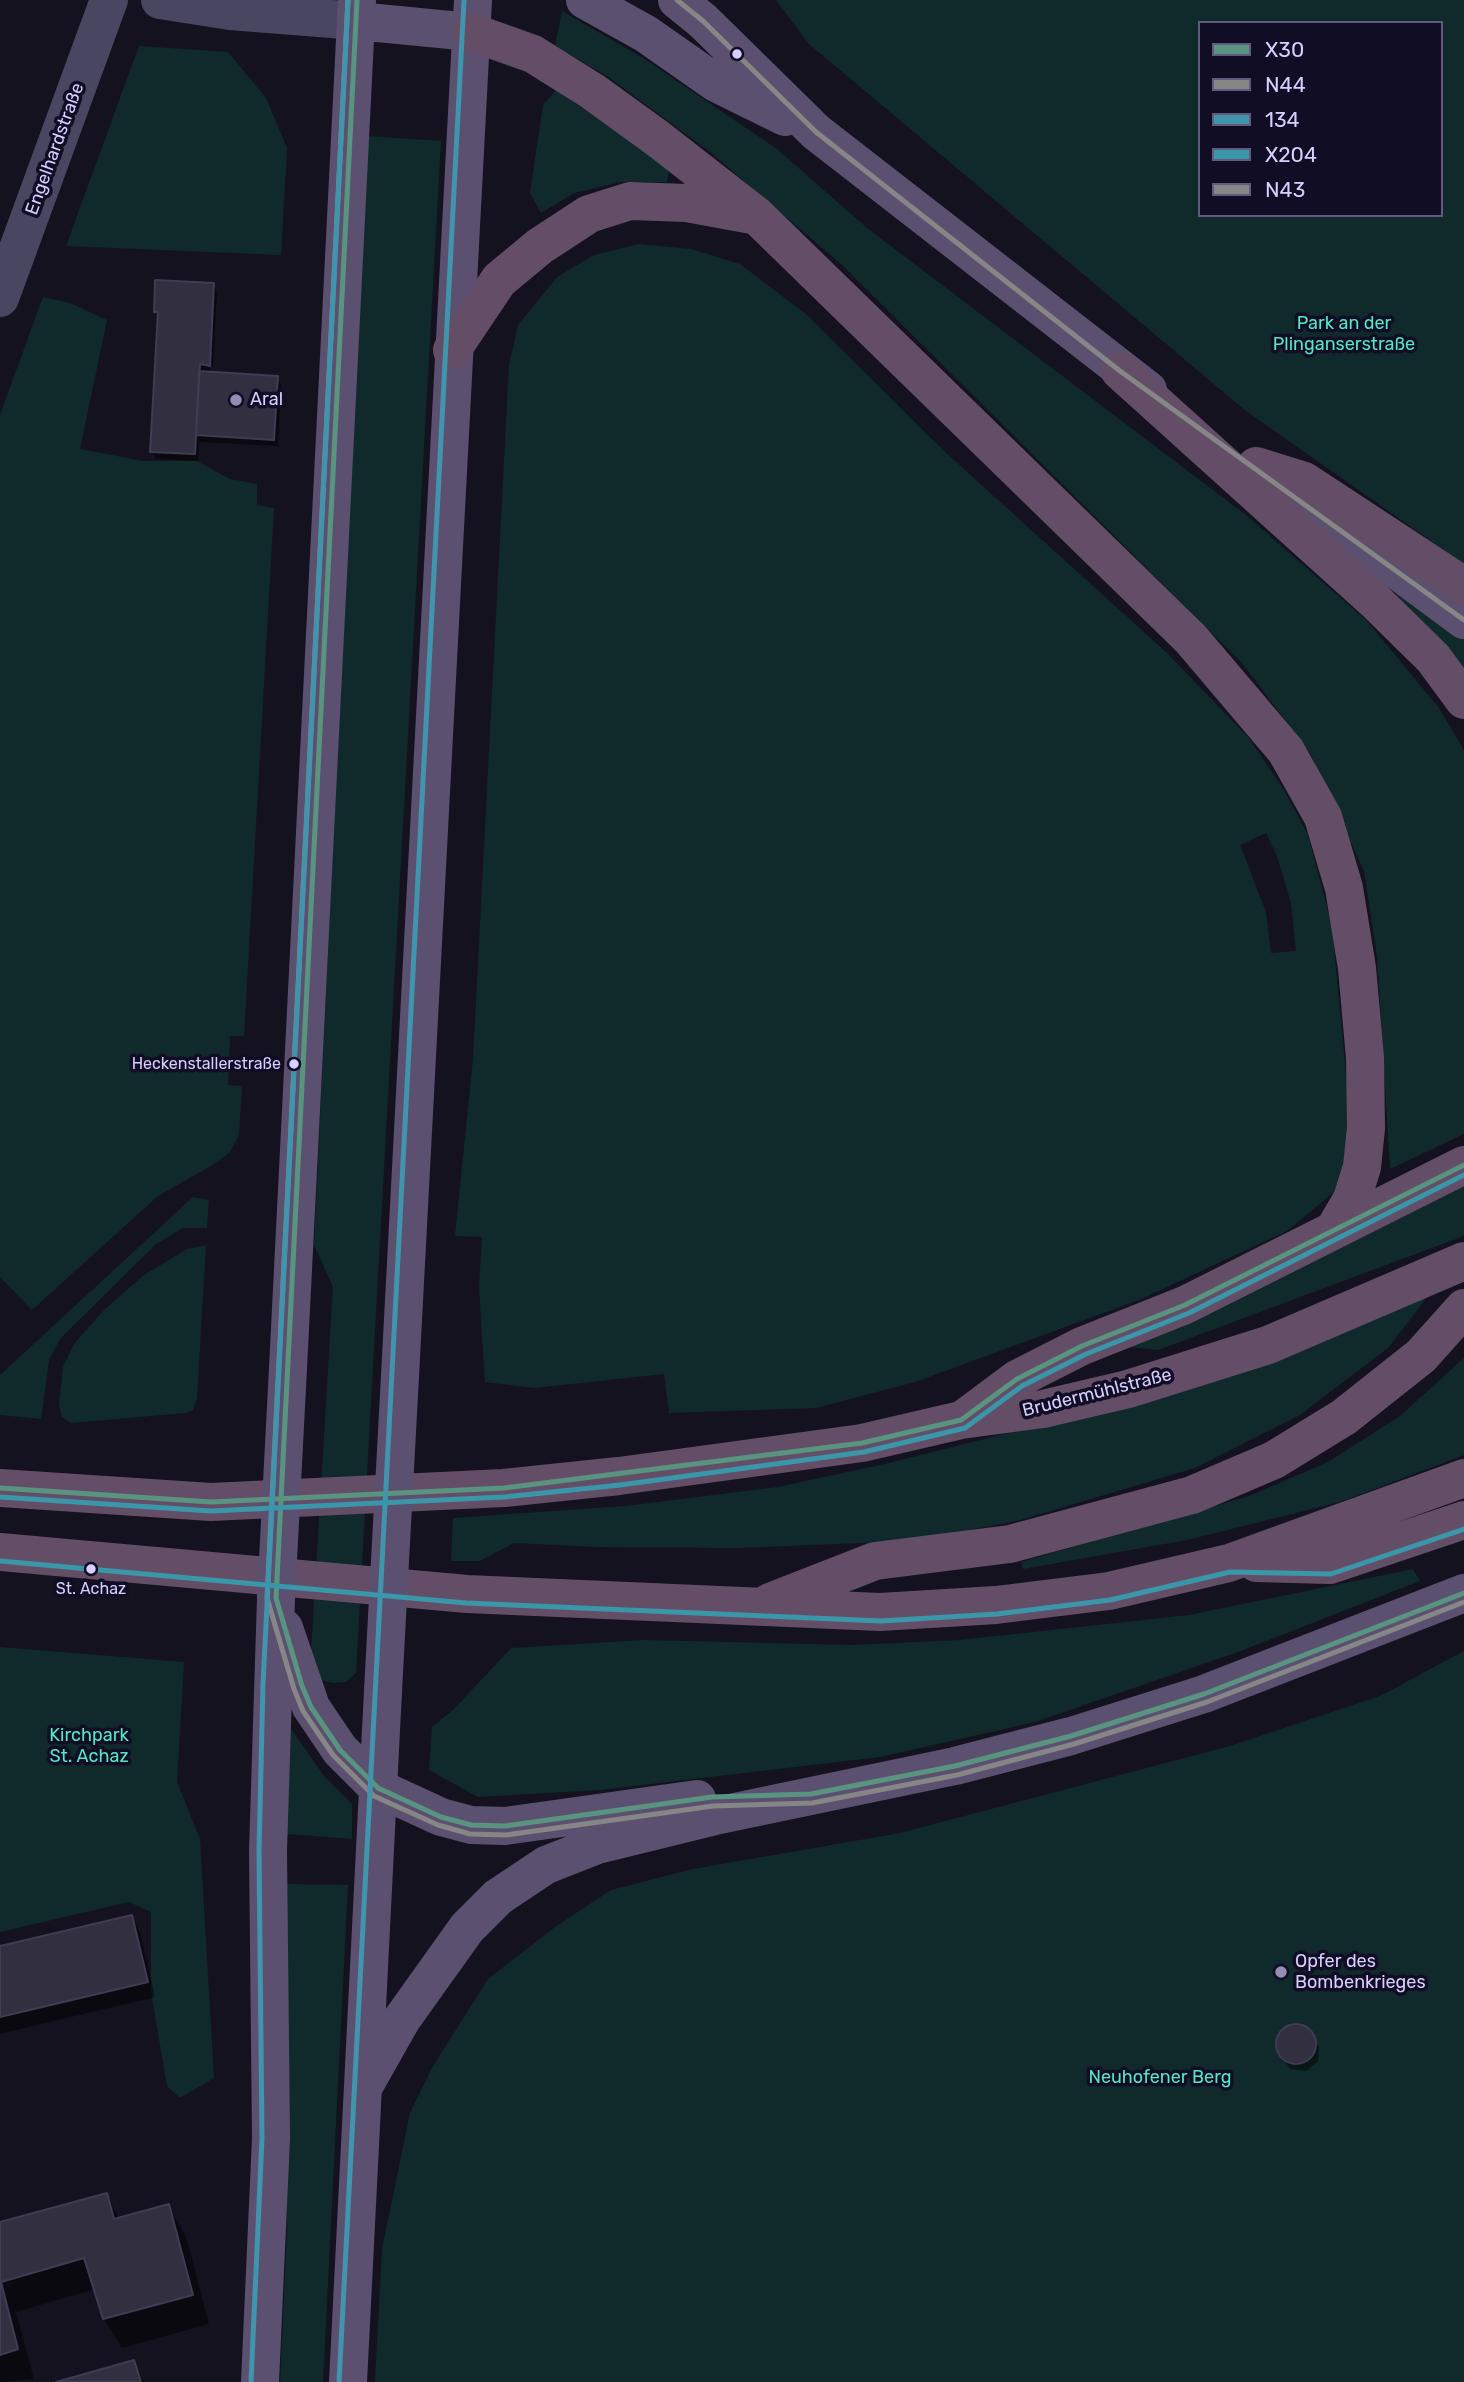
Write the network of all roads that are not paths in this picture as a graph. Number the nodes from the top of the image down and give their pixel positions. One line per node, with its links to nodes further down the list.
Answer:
1 (109, 0): 9 (street, Engelhardstraße)
2 (160, 0): 5 (street)
3 (585, 0): 7 (main road)
4 (677, 0): 7 (main road)
5 (357, 10): 6 (main road); 28 (main road, bridge)
6 (472, 16): 8 (highway); 10 (main road)
7 (816, 132): 11 (main road)
8 (757, 216): 10 (highway); 17 (highway)
9 (0, 298)
10 (452, 350): 29 (main road, bridge)
11 (1120, 371): 12 (main road); 15 (highway)
12 (1256, 466): 13 (highway); 14 (main road)
13 (1464, 586)
14 (1464, 620)
15 (1464, 701)
16 (1464, 1166): 17 (highway)
17 (1335, 1228): 20 (highway)
18 (1464, 1261): 20 (highway, Brudermühlstraße)
19 (1464, 1308): 27 (highway)
20 (961, 1420): 22 (highway, Brudermühlstraße)
21 (1464, 1478): 25 (highway)
22 (0, 1489)
23 (1464, 1520): 25 (highway)
24 (0, 1552): 27 (highway)
25 (1229, 1563): 27 (highway)
26 (1464, 1593): 30 (main road)
27 (758, 1607)
28 (287, 1685): 29 (main road); 32 (main road)
29 (378, 1788): 30 (main road); 31 (main road)
30 (811, 1794): 31 (main road)
31 (363, 2088): 33 (main road)
32 (260, 2382)
33 (348, 2382)

